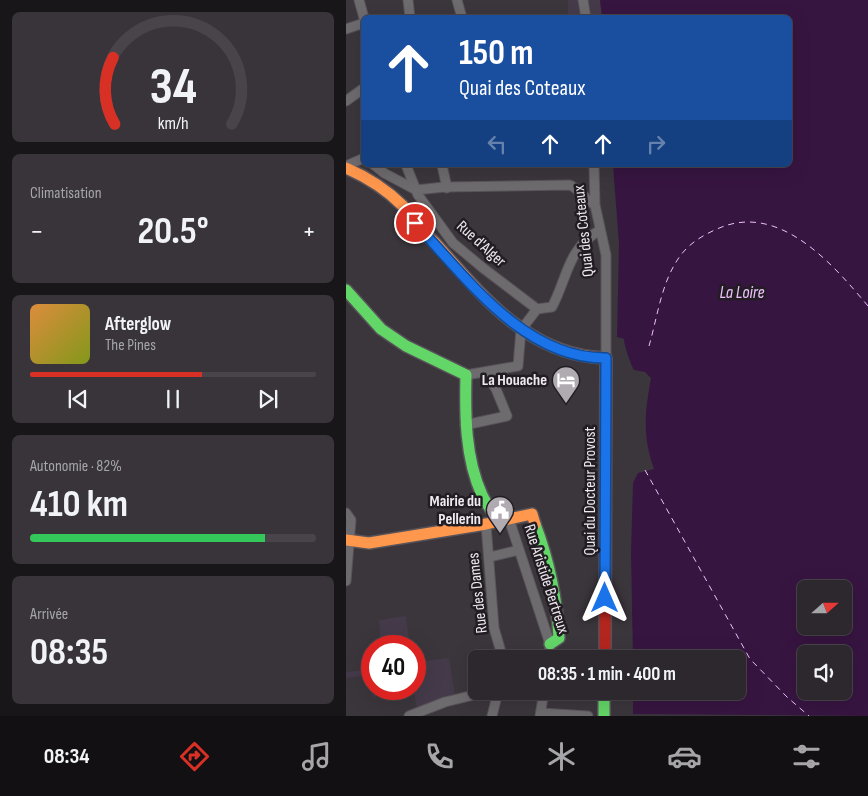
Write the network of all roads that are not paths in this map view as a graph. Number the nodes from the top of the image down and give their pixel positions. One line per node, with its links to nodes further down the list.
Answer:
1 (359, 0): 5 (street)
2 (408, 0): 6 (street)
3 (457, 0): 7 (street)
4 (583, 0): 8 (street)
5 (363, 15)
6 (410, 15)
7 (461, 15)
8 (586, 15)
9 (361, 23): 10 (street)
10 (346, 29)
11 (361, 90): 12 (street)
12 (346, 101)
13 (361, 160): 14 (street)
14 (346, 167): 25 (street)
15 (376, 167): 20 (street)
16 (407, 167): 20 (street)
17 (442, 167): 19 (street)
18 (594, 167): 21 (street, Quai des Coteaux)
19 (447, 188): 20 (street); 21 (street)
20 (416, 190): 24 (street, Rue d'Alger)
21 (595, 205): 22 (street, Quai des Coteaux)
22 (600, 230): 24 (street); 26 (street, Quai des Coteaux)
23 (346, 290): 28 (street)
24 (541, 307): 25 (street)
25 (521, 330): 26 (street); 27 (street)
26 (606, 358): 29 (street, Quai des Coteaux)
27 (484, 372): 28 (street); 30 (street)
28 (466, 375): 30 (street)
29 (606, 414): 41 (street, Quai du Docteur Provost)
30 (465, 425): 32 (street)
31 (346, 513): 34 (street)
32 (504, 520): 33 (street); 35 (street, Rue Aristide Bertreux); 38 (street)
33 (486, 524): 34 (street); 36 (street, Rue des Dames)
34 (348, 540): 37 (street)
35 (519, 550): 36 (street); 38 (street, Rue Aristide Bertreux)
36 (490, 557): 39 (street, Rue des Dames)
37 (346, 581)
38 (550, 644): 40 (street, Rue Aristide Bertreux)
39 (500, 650)
40 (550, 650)
41 (605, 650)
42 (468, 697): 47 (street)
43 (493, 700): 48 (street)
44 (542, 700): 46 (street)
45 (604, 700): 50 (street)
46 (540, 715): 49 (street)
47 (409, 716)
48 (492, 716)
49 (588, 716)
50 (604, 716)

